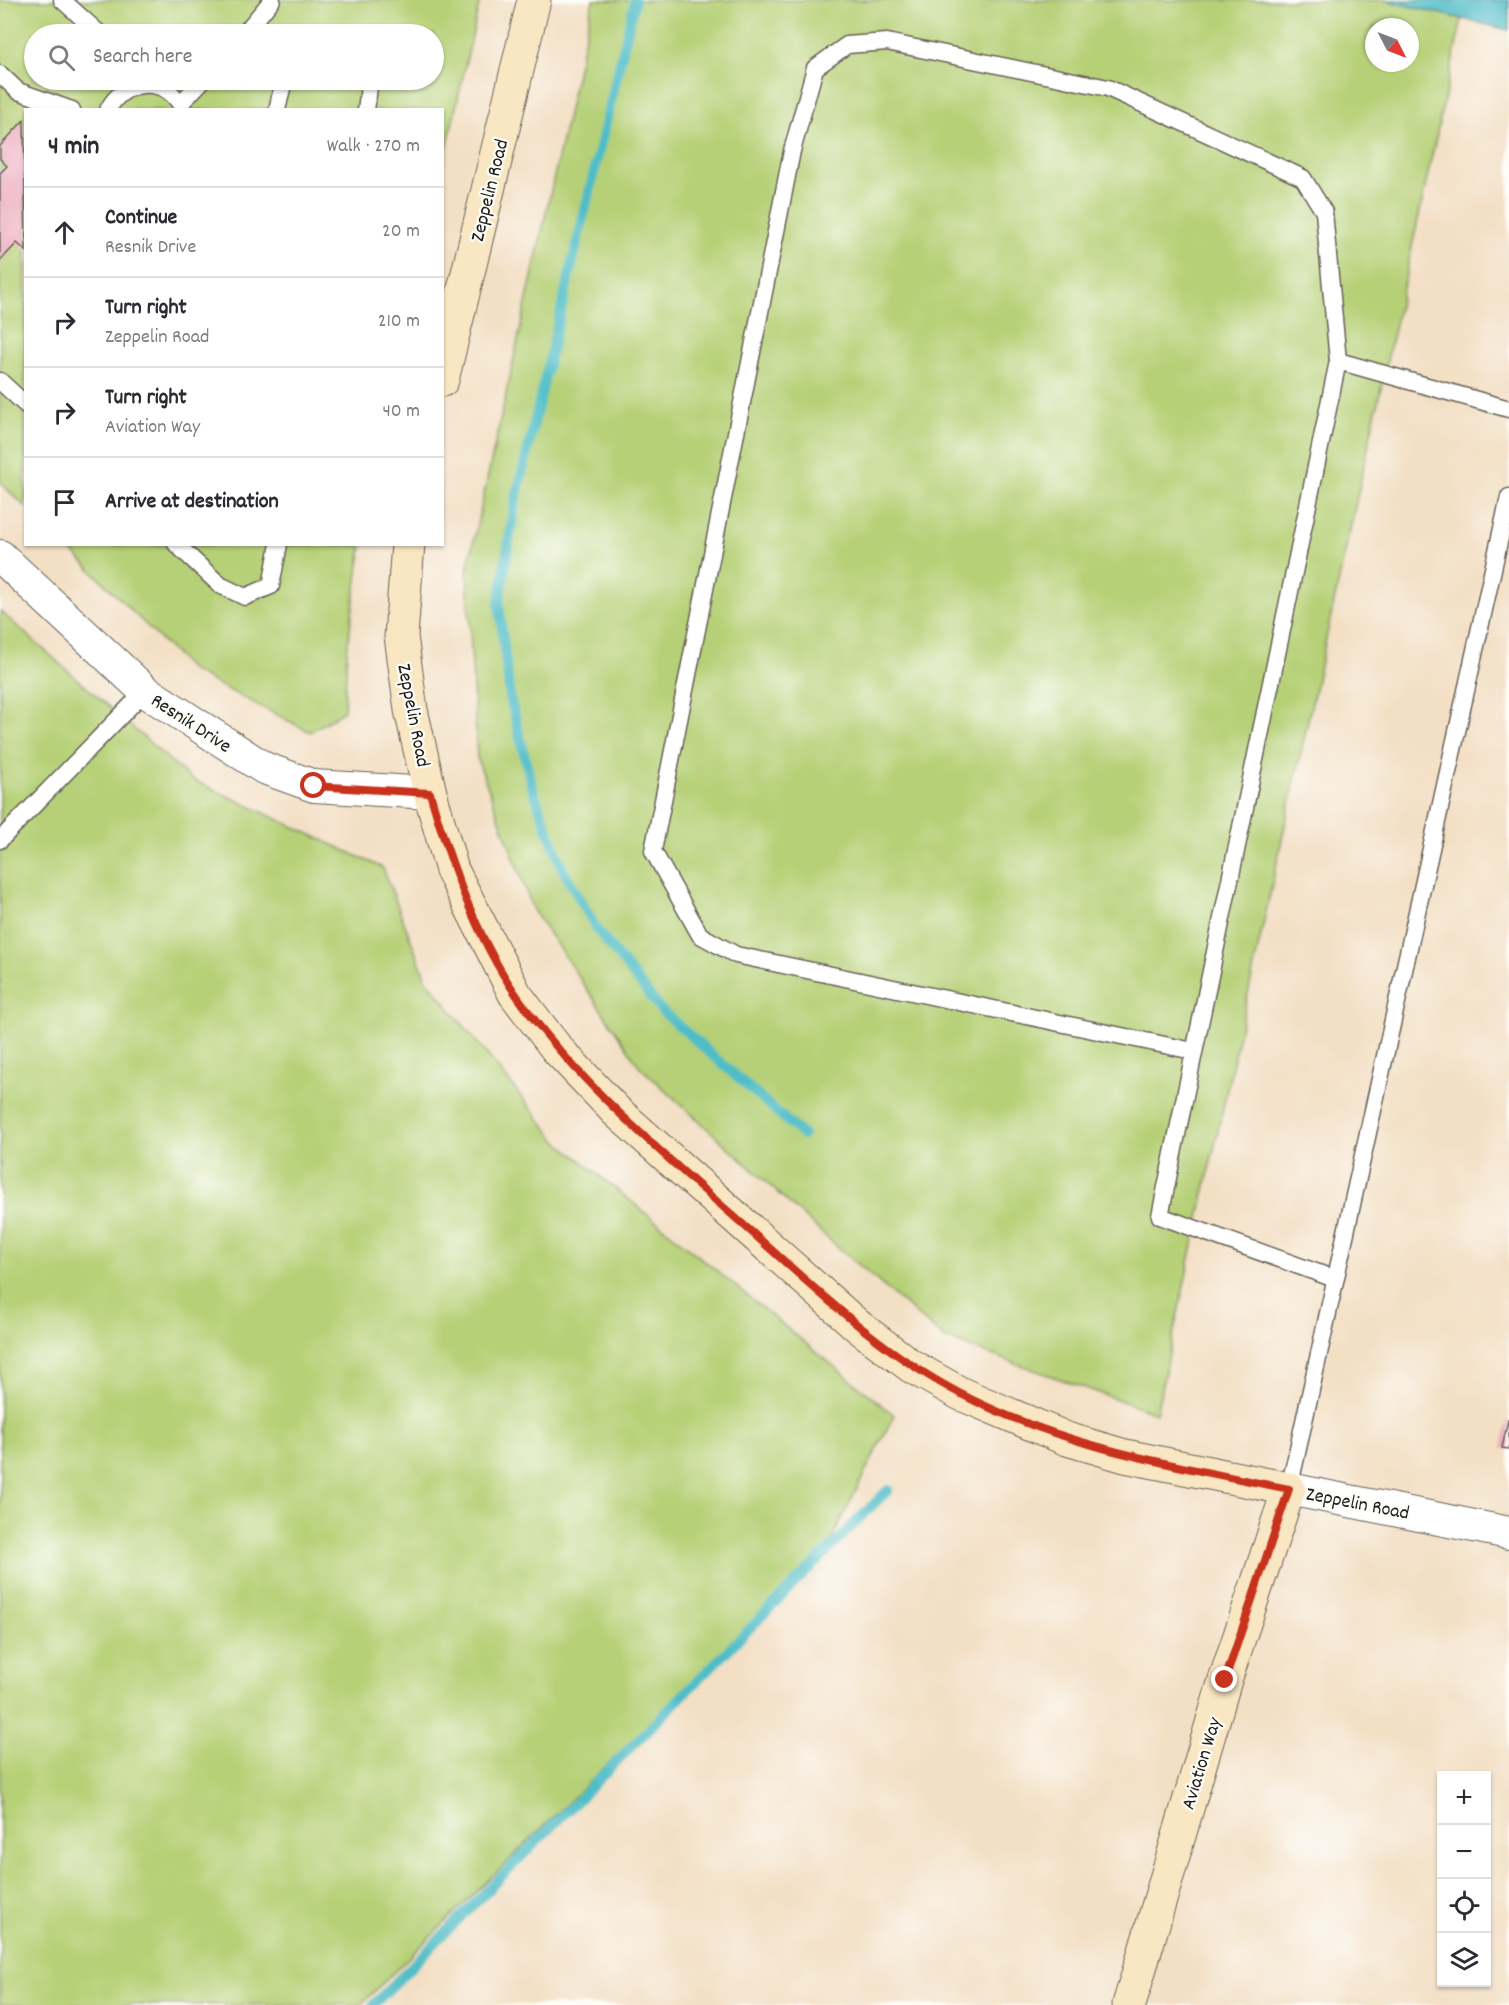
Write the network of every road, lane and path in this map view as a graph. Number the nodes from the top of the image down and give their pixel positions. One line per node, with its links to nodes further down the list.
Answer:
1 (62, 0): 4 (lane)
2 (272, 0): 5 (lane)
3 (534, 0): 18 (street, Zeppelin Road)
4 (89, 24)
5 (258, 24)
6 (0, 74): 13 (lane)
7 (125, 90): 14 (lane)
8 (166, 90): 12 (lane)
9 (195, 90): 12 (lane)
10 (282, 90): 15 (lane)
11 (369, 90): 16 (lane)
12 (182, 106)
13 (66, 108)
14 (109, 108)
15 (277, 108)
16 (366, 108)
17 (1338, 361): 21 (lane); 30 (lane); 30 (lane)
18 (444, 372)
19 (0, 381): 20 (lane)
20 (24, 403)
21 (1509, 409)
22 (1509, 497): 31 (lane)
23 (179, 546): 24 (lane)
24 (279, 546)
25 (408, 546): 28 (street, Zeppelin Road)
26 (0, 556): 27 (street, Resnik Drive)
27 (145, 691): 28 (street, Resnik Drive); 29 (lane)
28 (430, 793): 32 (street, Zeppelin Road)
29 (0, 840)
30 (1193, 1051): 31 (lane)
31 (1335, 1279): 32 (lane)
32 (1289, 1489): 33 (street, Zeppelin Road); 34 (street, Aviation Way)
33 (1509, 1533)
34 (1129, 2005)

